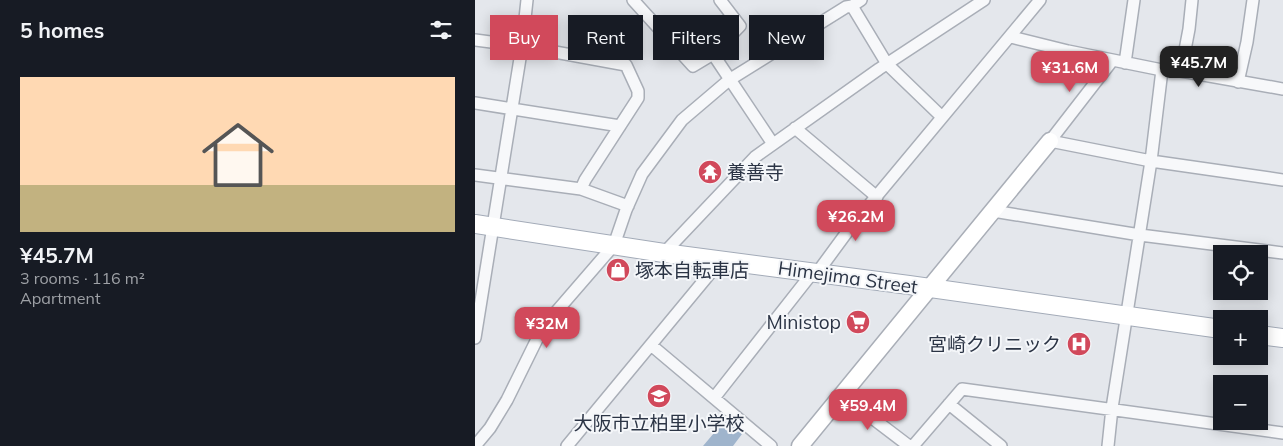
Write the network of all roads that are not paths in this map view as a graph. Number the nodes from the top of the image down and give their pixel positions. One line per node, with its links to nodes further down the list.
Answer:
1 (527, 0): 10 (street)
2 (633, 0): 12 (street)
3 (720, 0): 11 (street)
4 (984, 0): 23 (street)
5 (1040, 0): 13 (street)
6 (1135, 0): 22 (street)
7 (1192, 0): 25 (street)
8 (1253, 0): 27 (street)
9 (850, 3): 23 (street); 26 (street)
10 (525, 15)
11 (732, 15)
12 (653, 22)
13 (1011, 37): 21 (street); 31 (street)
14 (475, 40): 15 (street)
15 (490, 42)
16 (558, 53): 32 (street)
17 (520, 60): 30 (street)
18 (688, 60): 19 (street)
19 (703, 60)
20 (717, 60): 26 (street)
21 (1112, 60): 22 (street); 34 (street)
22 (1125, 63): 24 (street)
23 (887, 64): 31 (street); 33 (street)
24 (1162, 70): 25 (street); 36 (street)
25 (1181, 71): 27 (street)
26 (729, 80): 35 (street); 42 (street)
27 (1239, 82): 28 (street)
28 (1283, 89)
29 (475, 103): 30 (street)
30 (511, 108): 32 (street); 38 (street)
31 (942, 117): 41 (street)
32 (620, 126): 40 (street)
33 (795, 128): 35 (street); 41 (street)
34 (1050, 142): 36 (street); 43 (street)
35 (773, 144): 47 (street)
36 (1151, 161): 39 (street); 45 (street)
37 (475, 175): 38 (street)
38 (500, 179): 40 (street); 44 (street)
39 (1283, 180)
40 (581, 189): 42 (street)
41 (877, 196): 50 (street)
42 (628, 206): 46 (street)
43 (993, 211): 45 (street); 51 (street)
44 (484, 226): 46 (main road, Himejima Street); 55 (street)
45 (1140, 235): 48 (street); 52 (street)
46 (614, 246): 47 (main road, Himejima Street); 63 (street)
47 (664, 253): 49 (main road, Himejima Street)
48 (1283, 253)
49 (721, 260): 50 (main road, Himejima Street); 57 (street)
50 (815, 273): 51 (main road, Himejima Street); 59 (street)
51 (929, 288): 52 (main road, Himejima Street); 58 (street)
52 (1127, 316): 53 (main road, Himejima Street); 61 (street)
53 (1213, 328)
54 (1268, 336): 56 (main road)
55 (475, 338)
56 (1283, 338)
57 (651, 345): 59 (street); 64 (street)
58 (842, 395): 66 (street); 67 (street)
59 (714, 398): 65 (street)
60 (949, 404): 61 (street); 68 (street); 69 (street)
61 (1112, 408): 62 (street); 70 (street)
62 (1283, 433)
63 (475, 446)
64 (567, 446)
65 (771, 446)
66 (800, 446)
67 (909, 446)
68 (913, 446)
69 (1001, 446)
70 (1108, 446)

